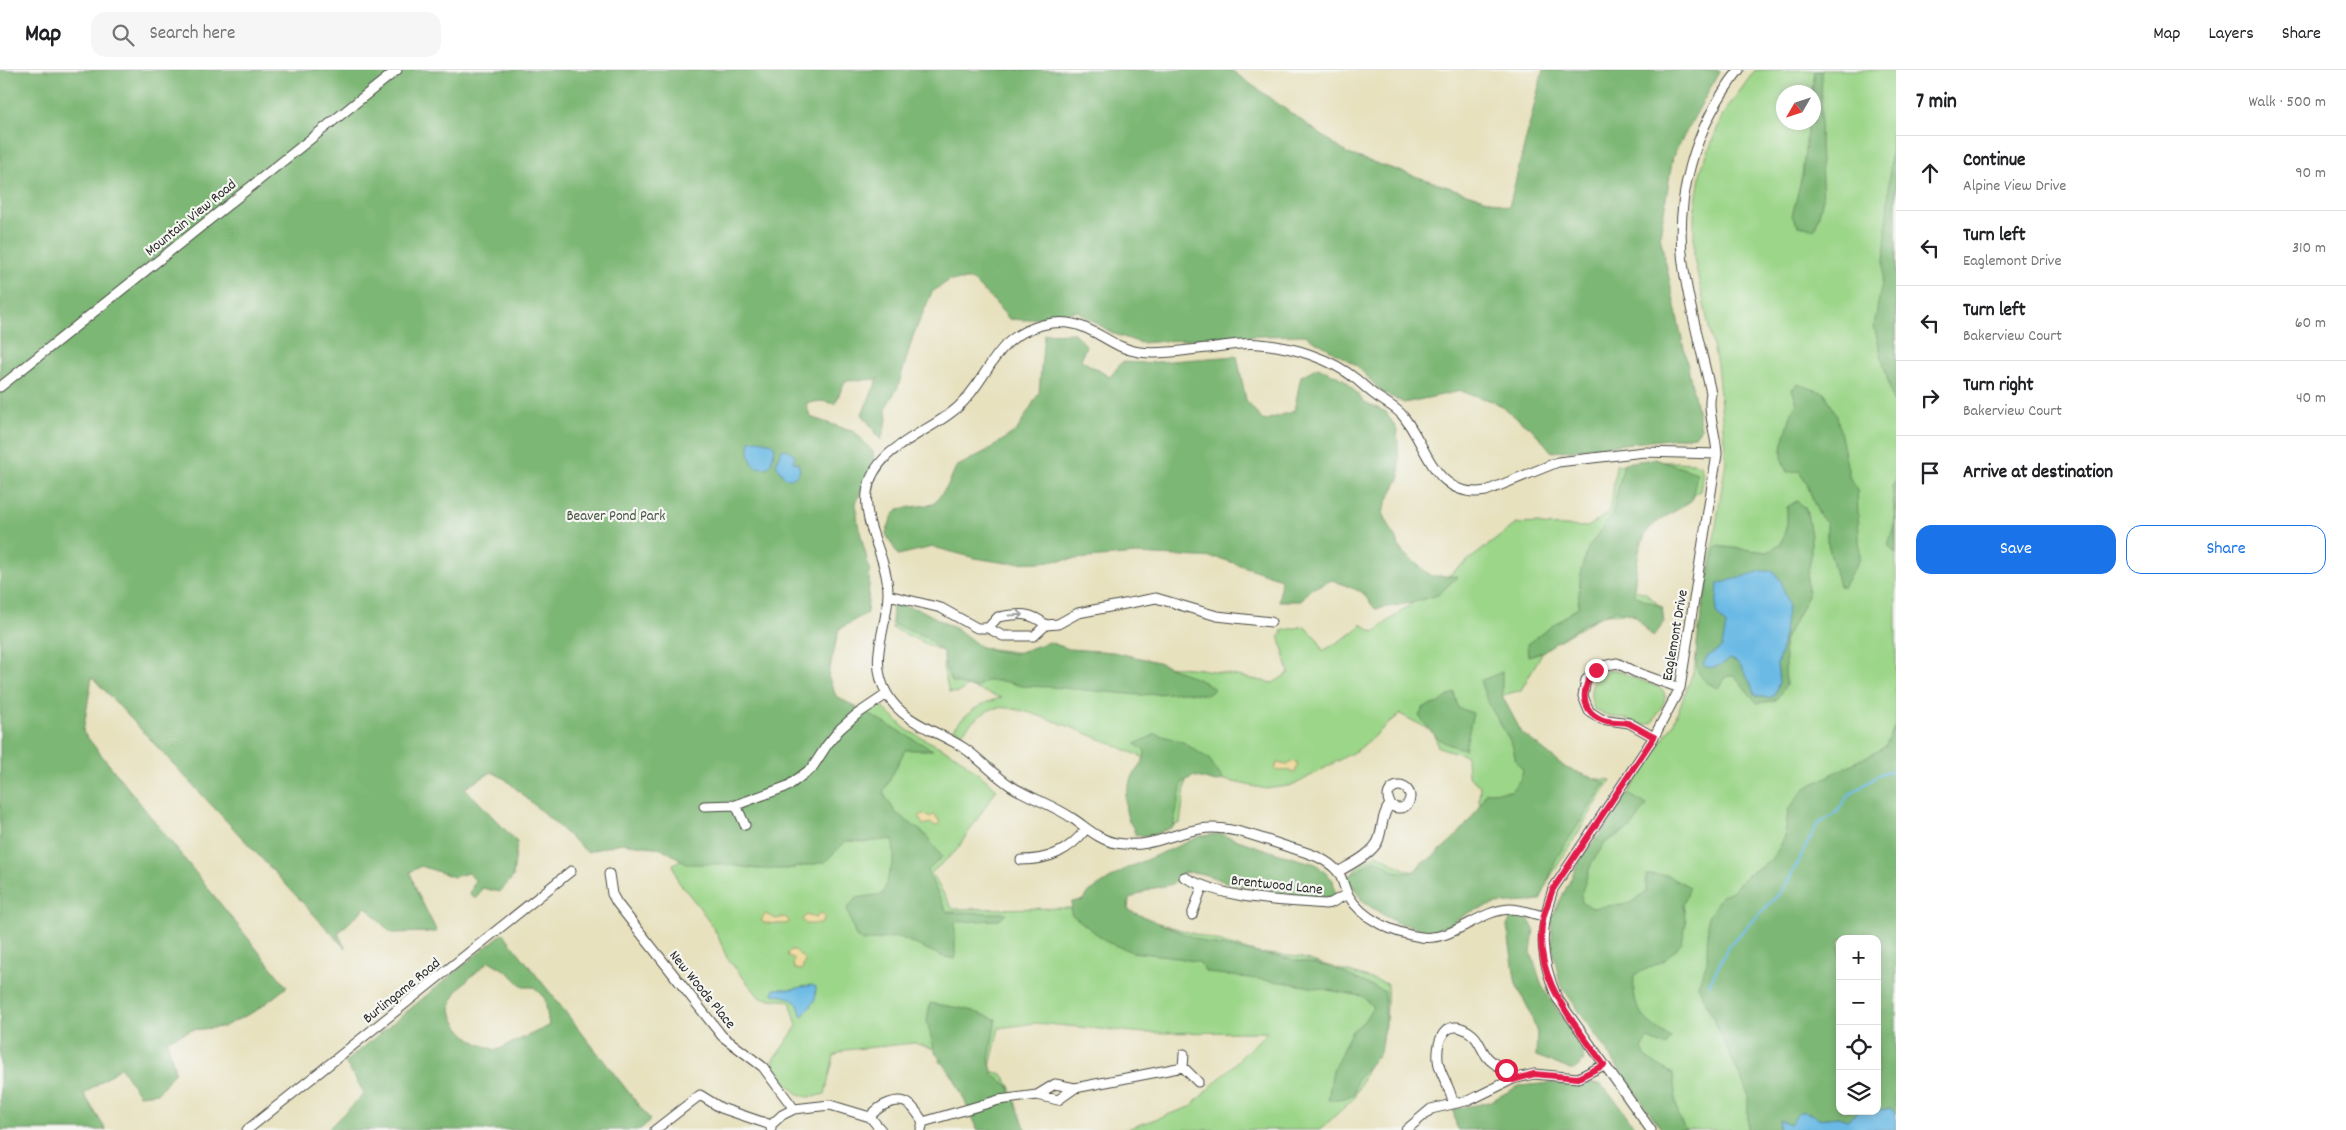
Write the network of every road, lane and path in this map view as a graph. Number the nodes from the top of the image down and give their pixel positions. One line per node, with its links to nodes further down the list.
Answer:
1 (397, 70): 3 (street, Mountain View Road)
2 (1739, 70): 4 (street, Eaglemont Drive)
3 (0, 387)
4 (1716, 454): 5 (street); 9 (street, Eaglemont Drive)
5 (888, 595): 8 (street); 10 (street)
6 (1271, 622): 7 (street)
7 (1046, 625): 8 (street); 8 (street, one-way to 7)
8 (988, 628)
9 (1680, 688): 11 (street, Eaglemont Drive); 11 (street)
10 (887, 694): 14 (street); 16 (street)
11 (1654, 737): 25 (street, Eaglemont Drive)
12 (1390, 804): 19 (street)
13 (704, 806): 14 (street)
14 (736, 806): 15 (street)
15 (745, 825)
16 (1086, 829): 17 (street); 19 (street)
17 (1021, 860)
18 (571, 871): 38 (street, Burlingame Road)
19 (1338, 872): 23 (street)
20 (609, 874): 34 (street, New Woods Place)
21 (1184, 877): 22 (street, Brentwood Lane)
22 (1202, 887): 23 (street, Brentwood Lane); 24 (street)
23 (1347, 894): 25 (street)
24 (1192, 915)
25 (1544, 916): 27 (street, Eaglemont Drive)
26 (1184, 1054): 28 (street)
27 (1604, 1065): 29 (street); 42 (street, Eaglemont Drive)
28 (1183, 1067): 30 (street); 31 (street)
29 (1513, 1080): 33 (street); 33 (street)
30 (1198, 1082)
31 (1075, 1088): 32 (street); 32 (street)
32 (1037, 1096): 36 (street)
33 (1453, 1103): 41 (street)
34 (794, 1109): 35 (street); 37 (street)
35 (870, 1117): 36 (street); 40 (street)
36 (922, 1126)
37 (771, 1128): 39 (street)
38 (248, 1130)
39 (655, 1130)
40 (881, 1130)
41 (1406, 1130)
42 (1651, 1130)

